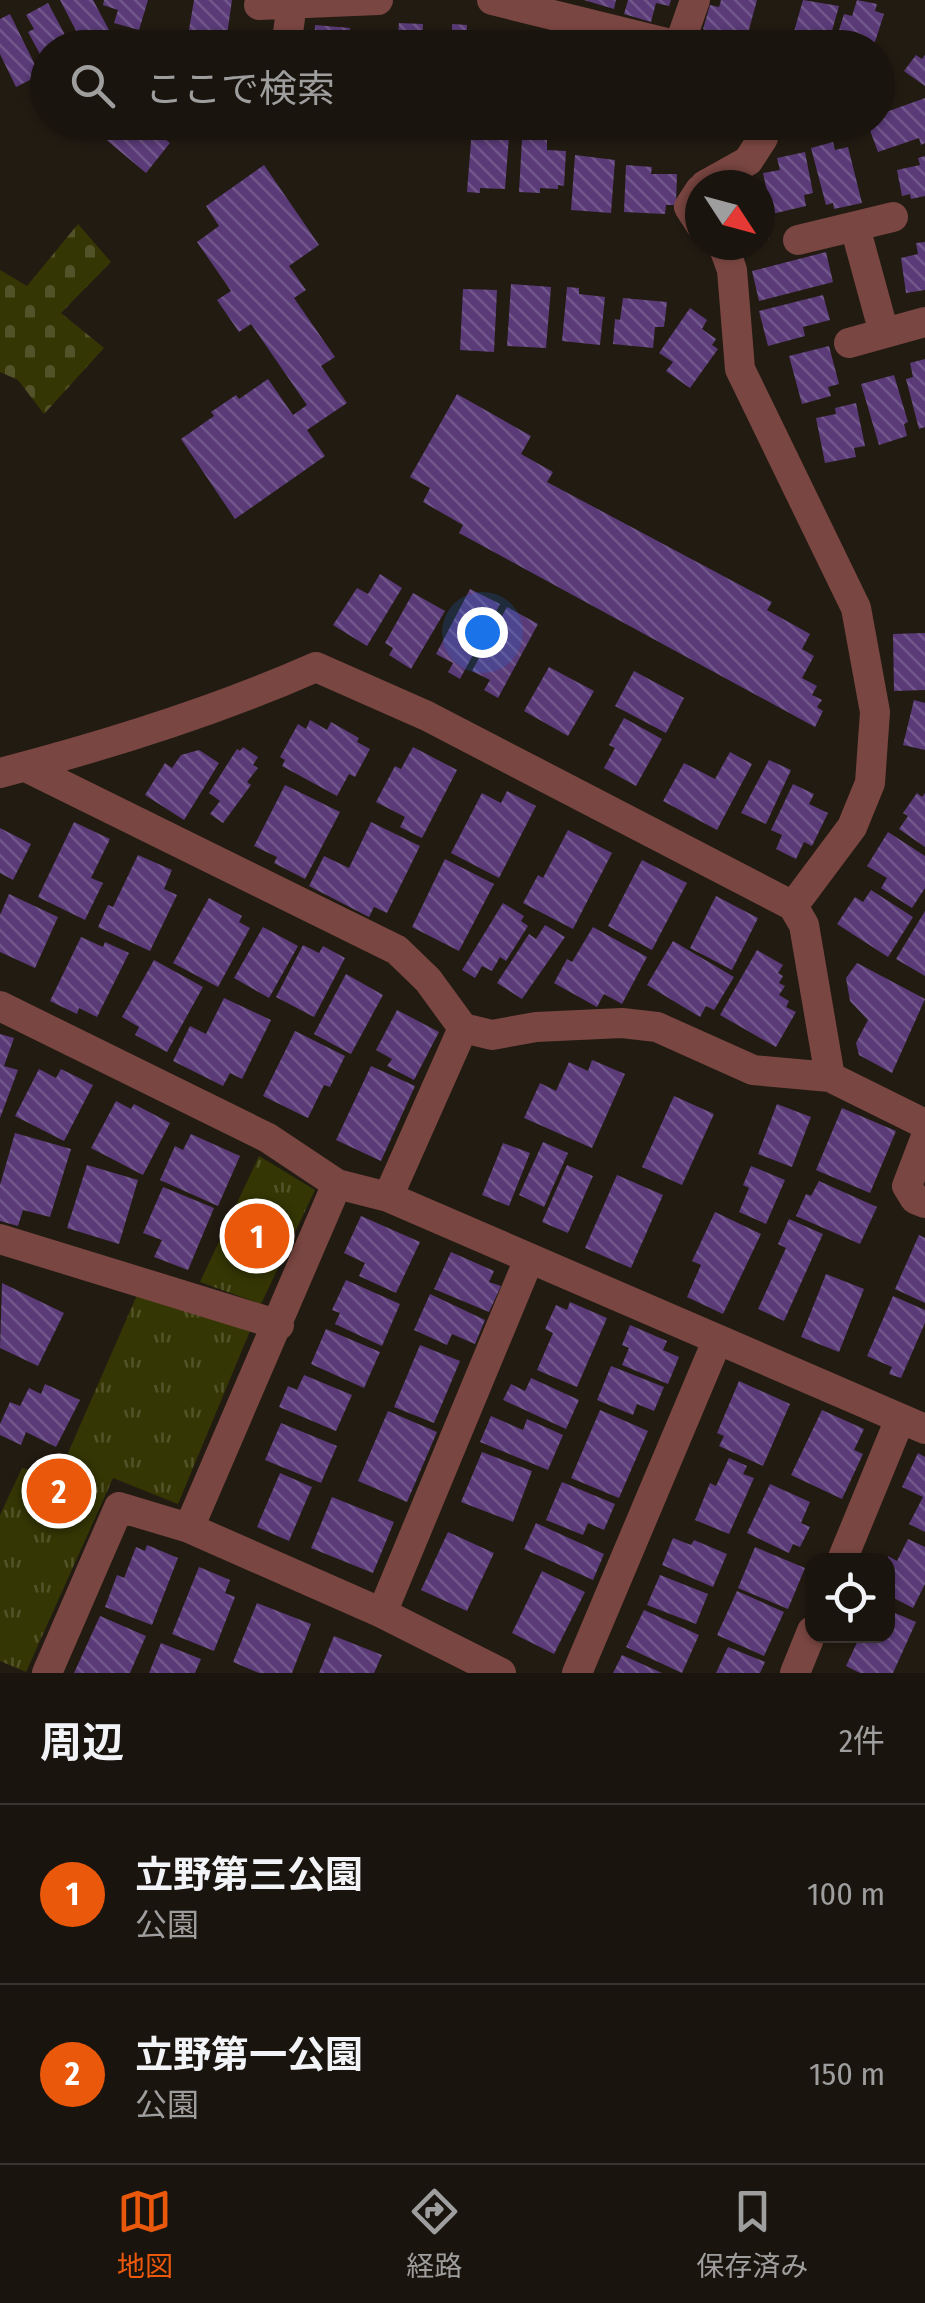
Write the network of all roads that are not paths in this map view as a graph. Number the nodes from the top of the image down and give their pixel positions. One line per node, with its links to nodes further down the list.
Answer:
1 (378, 0): 4 (street)
2 (492, 0): 7 (street)
3 (695, 0): 8 (street)
4 (292, 3): 5 (street); 6 (street)
5 (259, 4)
6 (288, 30)
7 (614, 30)
8 (685, 30)
9 (762, 140): 10 (street)
10 (733, 170)
11 (893, 217): 12 (street)
12 (855, 227): 13 (street); 16 (street)
13 (798, 240)
14 (728, 260): 19 (street)
15 (925, 322): 16 (street)
16 (884, 333): 17 (street)
17 (849, 343)
18 (13, 770): 19 (street); 21 (street)
19 (792, 906): 22 (street)
20 (0, 1006): 25 (street)
21 (463, 1028): 22 (street); 26 (street)
22 (830, 1077): 23 (street)
23 (925, 1124)
24 (925, 1138): 27 (street)
25 (337, 1184): 26 (street); 30 (street)
26 (388, 1196): 29 (street)
27 (925, 1203)
28 (0, 1239): 30 (street)
29 (528, 1259): 31 (street); 35 (street)
30 (279, 1325): 33 (street)
31 (718, 1342): 32 (street); 39 (street)
32 (912, 1424): 34 (street)
33 (189, 1528): 35 (street); 38 (street)
34 (846, 1553)
35 (382, 1614): 37 (street)
36 (807, 1643): 40 (street)
37 (494, 1672)
38 (47, 1673)
39 (577, 1673)
40 (795, 1673)

